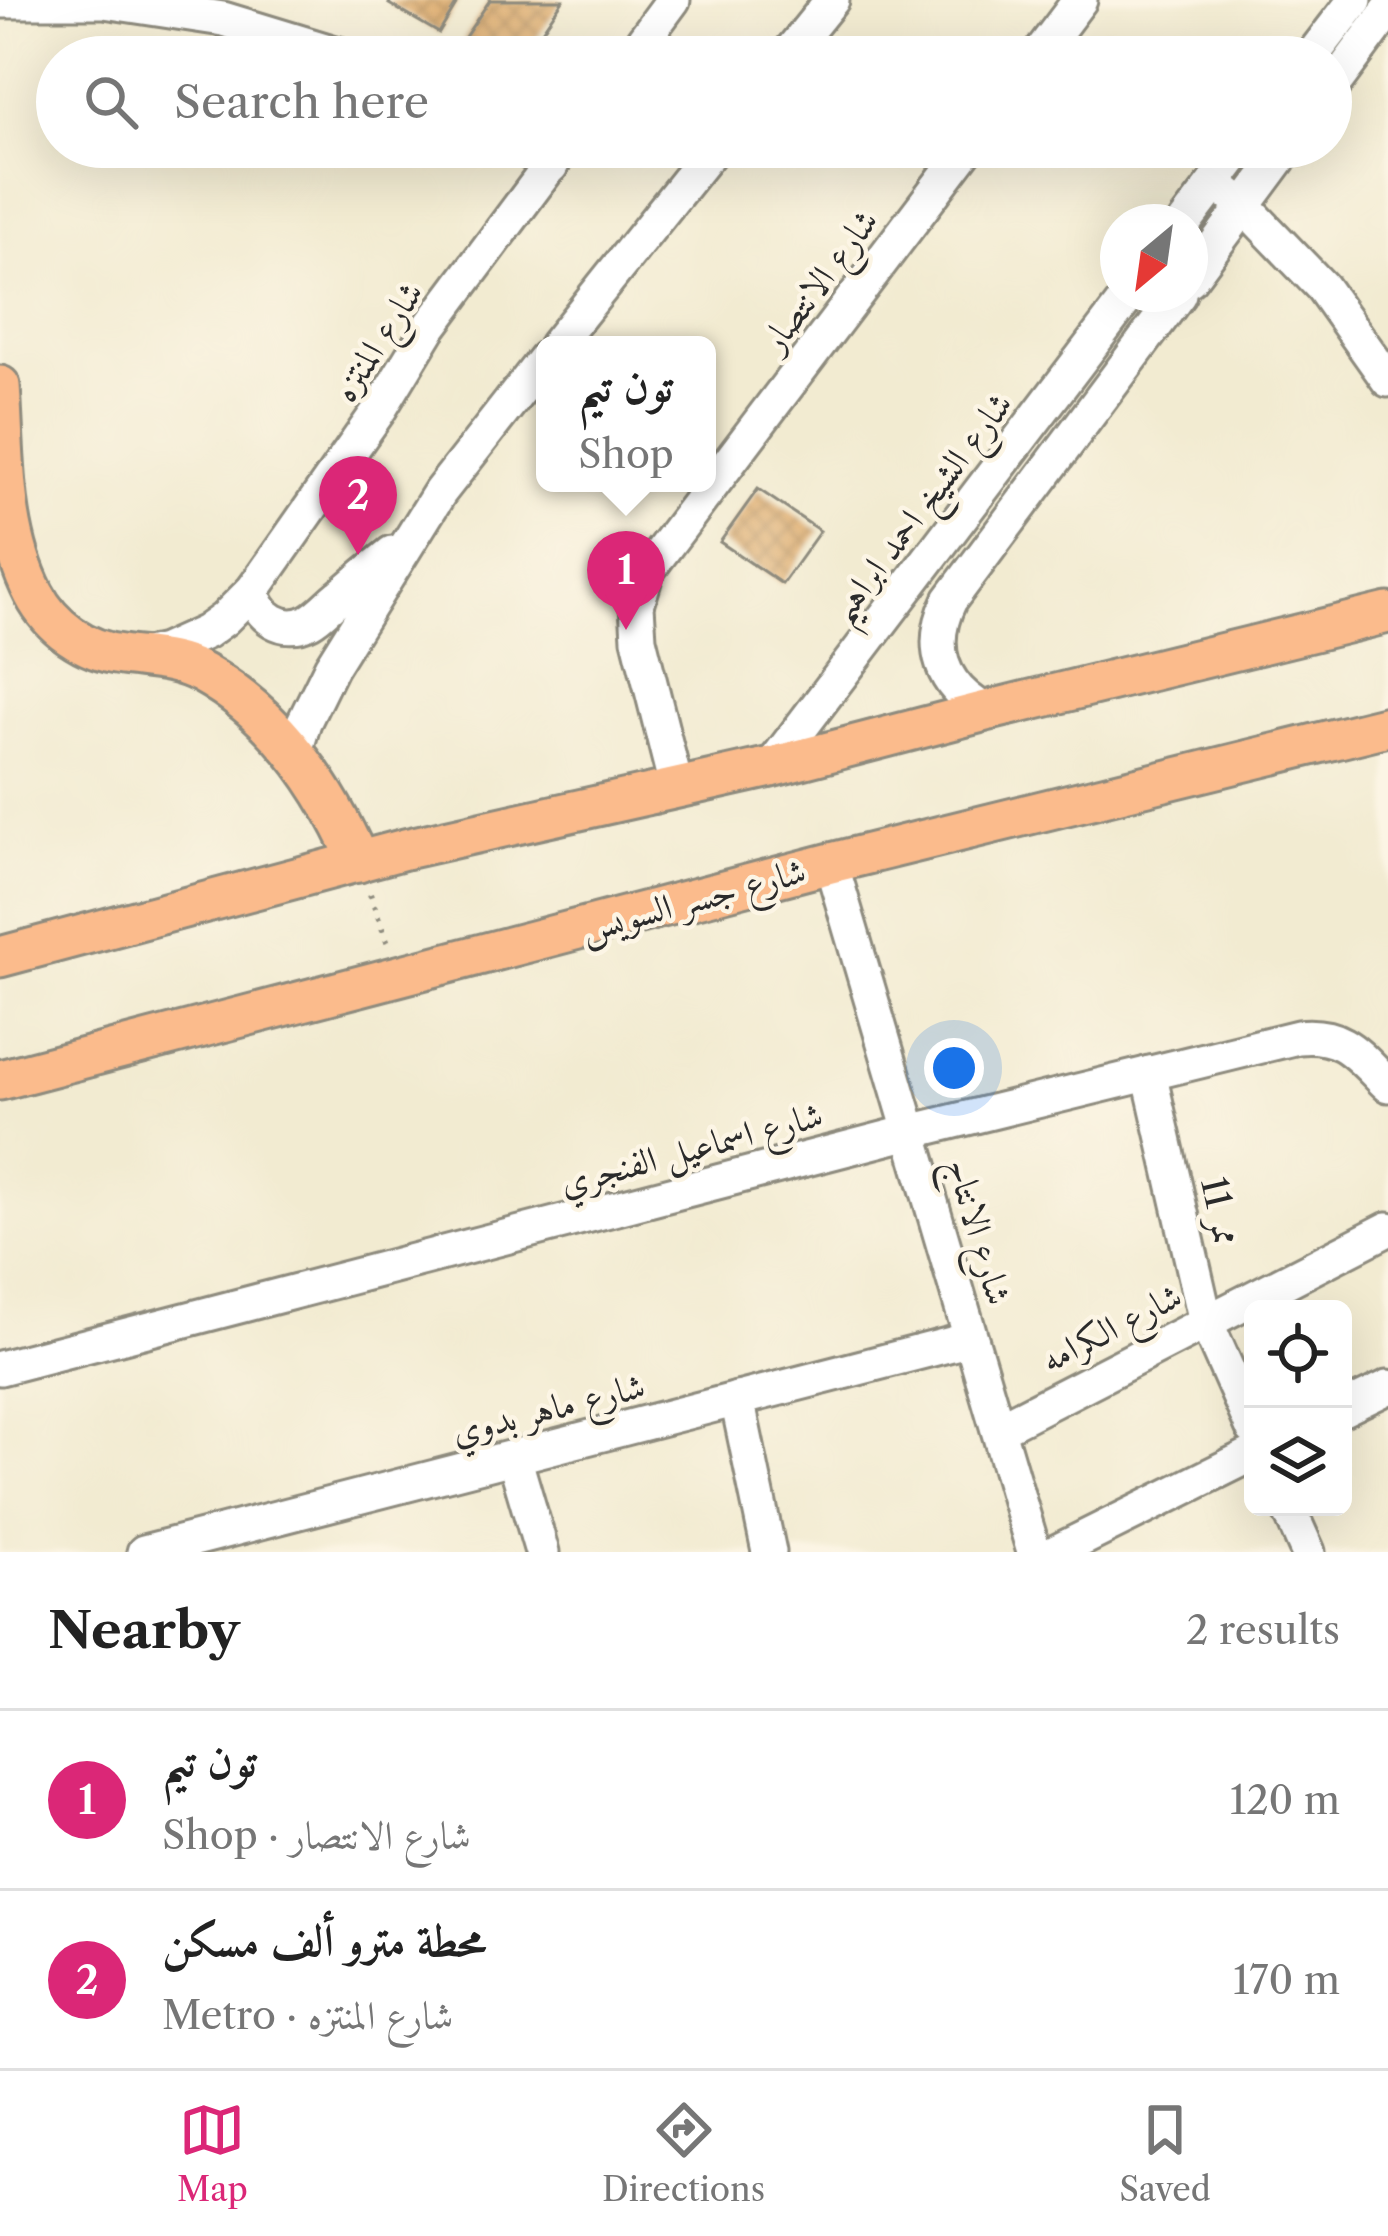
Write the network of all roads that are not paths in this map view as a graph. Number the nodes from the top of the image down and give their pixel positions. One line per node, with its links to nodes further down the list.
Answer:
1 (673, 0): 8 (street)
2 (832, 0): 9 (street)
3 (1080, 0): 10 (street)
4 (1355, 0): 11 (street)
5 (0, 1): 7 (street)
6 (1388, 11): 12 (street)
7 (279, 36)
8 (646, 36)
9 (803, 36)
10 (1052, 36)
11 (1327, 36)
12 (1352, 60)
13 (548, 168): 31 (street, شارع المنتزه)
14 (697, 168): 24 (street)
15 (952, 168): 28 (street, شارع الانتصار)
16 (1226, 168): 18 (street)
17 (1272, 168): 20 (street)
18 (1215, 182): 19 (street); 20 (street)
19 (1198, 204)
20 (1244, 206): 21 (street); 26 (street)
21 (1208, 255)
22 (1116, 312): 32 (street, شارع الشيخ احمد ابراهيم)
23 (1165, 312): 34 (street)
24 (563, 336)
25 (536, 369): 30 (street)
26 (1388, 380)
27 (0, 386): 35 (main road)
28 (716, 481)
29 (707, 492): 40 (street, شارع الانتصار)
30 (412, 537): 31 (street); 38 (street)
31 (253, 590): 35 (street, شارع المنتزه)
32 (892, 608): 34 (street); 39 (street, شارع الشيخ احمد ابراهيم)
33 (1388, 613): 36 (main road)
34 (942, 616): 36 (street)
35 (142, 656): 38 (main road)
36 (986, 710): 39 (main road)
37 (1388, 726): 42 (main road, شارع جسر السويس)
38 (295, 752): 41 (main road)
39 (771, 766): 40 (main road)
40 (676, 786): 41 (main road)
41 (358, 862): 43 (main road)
42 (831, 863): 45 (main road, شارع جسر السويس); 47 (street, شارع الانتاج)
43 (0, 958)
44 (1149, 1073): 46 (street, شارع اسماعيل الفنجري); 47 (street, شارع اسماعيل الفنجري); 49 (street, ممر 11)
45 (0, 1080)
46 (1388, 1085)
47 (910, 1132): 50 (street, شارع الانتاج); 51 (street, شارع اسماعيل الفنجري)
48 (1384, 1242): 49 (street, شارع الكرامه)
49 (1206, 1322): 54 (street, ممر 11); 56 (street, شارع الكرامه)
50 (971, 1339): 53 (street, شارع ماهر بدوي); 56 (street, شارع الانتاج)
51 (0, 1368)
52 (1388, 1387): 55 (street)
53 (737, 1399): 57 (street, شارع ماهر بدوي); 62 (street)
54 (1244, 1408)
55 (1345, 1408)
56 (998, 1429): 63 (street, شارع الانتاج)
57 (514, 1457): 60 (street, شارع ماهر بدوي); 61 (street)
58 (1244, 1458): 64 (street)
59 (1292, 1516): 65 (street)
60 (144, 1552)
61 (542, 1552)
62 (769, 1552)
63 (1034, 1552)
64 (1056, 1552)
65 (1308, 1552)

